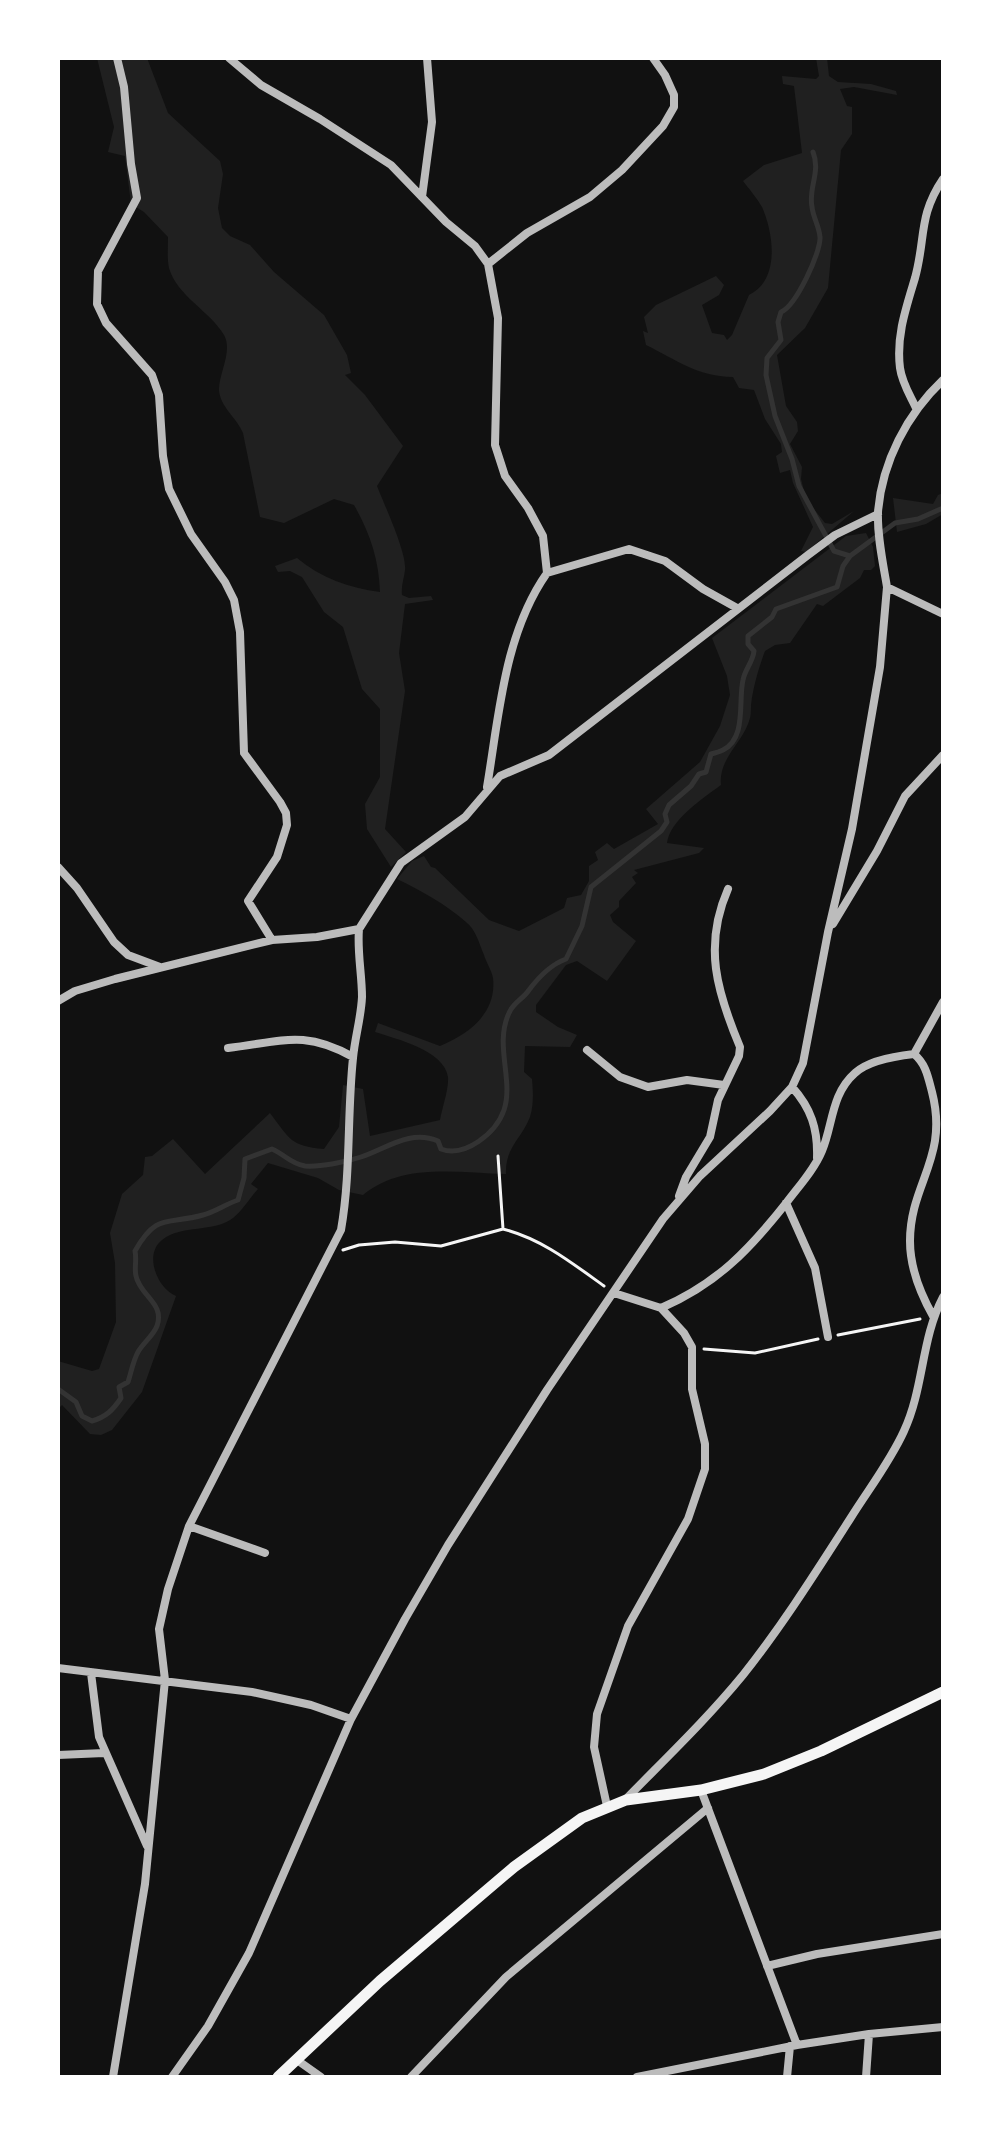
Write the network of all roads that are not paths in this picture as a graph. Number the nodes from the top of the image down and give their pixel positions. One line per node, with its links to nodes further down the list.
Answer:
1 (117, 58): 21 (street)
2 (229, 58): 6 (street)
3 (427, 58): 6 (street)
4 (653, 58): 7 (street)
5 (943, 179): 9 (street)
6 (422, 197): 7 (street)
7 (488, 264): 11 (street)
8 (943, 380): 9 (street)
9 (916, 408): 10 (street)
10 (878, 514): 12 (street); 13 (street)
11 (547, 573): 13 (street); 16 (street)
12 (887, 587): 14 (street); 20 (street)
13 (737, 608): 16 (street)
14 (943, 614)
15 (943, 755): 20 (street)
16 (487, 788): 19 (street)
17 (58, 867): 22 (street)
18 (728, 889): 29 (street)
19 (359, 929): 21 (street); 28 (street)
20 (828, 932): 30 (street)
21 (272, 940): 22 (street)
22 (160, 967): 23 (street)
23 (58, 1001)
24 (943, 1002): 27 (street)
25 (228, 1048): 28 (street)
26 (587, 1050): 29 (street)
27 (914, 1054): 31 (street); 37 (street)
28 (353, 1057): 39 (street)
29 (724, 1085): 32 (street)
30 (792, 1087): 31 (street); 32 (street)
31 (817, 1163): 33 (street)
32 (677, 1201): 34 (street)
33 (786, 1203): 36 (street); 38 (street)
34 (614, 1293): 36 (street); 45 (street)
35 (943, 1297): 37 (street)
36 (661, 1308): 50 (street)
37 (933, 1316): 49 (street)
38 (828, 1337)
39 (189, 1526): 40 (street); 43 (street)
40 (265, 1553)
41 (58, 1668): 42 (street)
42 (91, 1673): 43 (street); 46 (street)
43 (165, 1680): 45 (street); 52 (street)
44 (943, 1692): 48 (main road)
45 (351, 1719): 61 (street)
46 (104, 1753): 47 (street); 52 (street)
47 (58, 1755)
48 (701, 1790): 49 (main road); 51 (street)
49 (626, 1800): 50 (main road)
50 (607, 1806): 58 (main road)
51 (708, 1808): 54 (street); 64 (street)
52 (147, 1847): 60 (street)
53 (943, 1934): 54 (street)
54 (767, 1966): 57 (street)
55 (943, 2027): 56 (street)
56 (869, 2034): 57 (street); 67 (street)
57 (793, 2046): 59 (street); 66 (street)
58 (297, 2060): 62 (main road); 63 (street)
59 (649, 2076): 65 (street)
60 (113, 2077)
61 (172, 2077)
62 (278, 2077)
63 (321, 2077)
64 (411, 2077)
65 (637, 2077)
66 (787, 2077)
67 (866, 2077)

